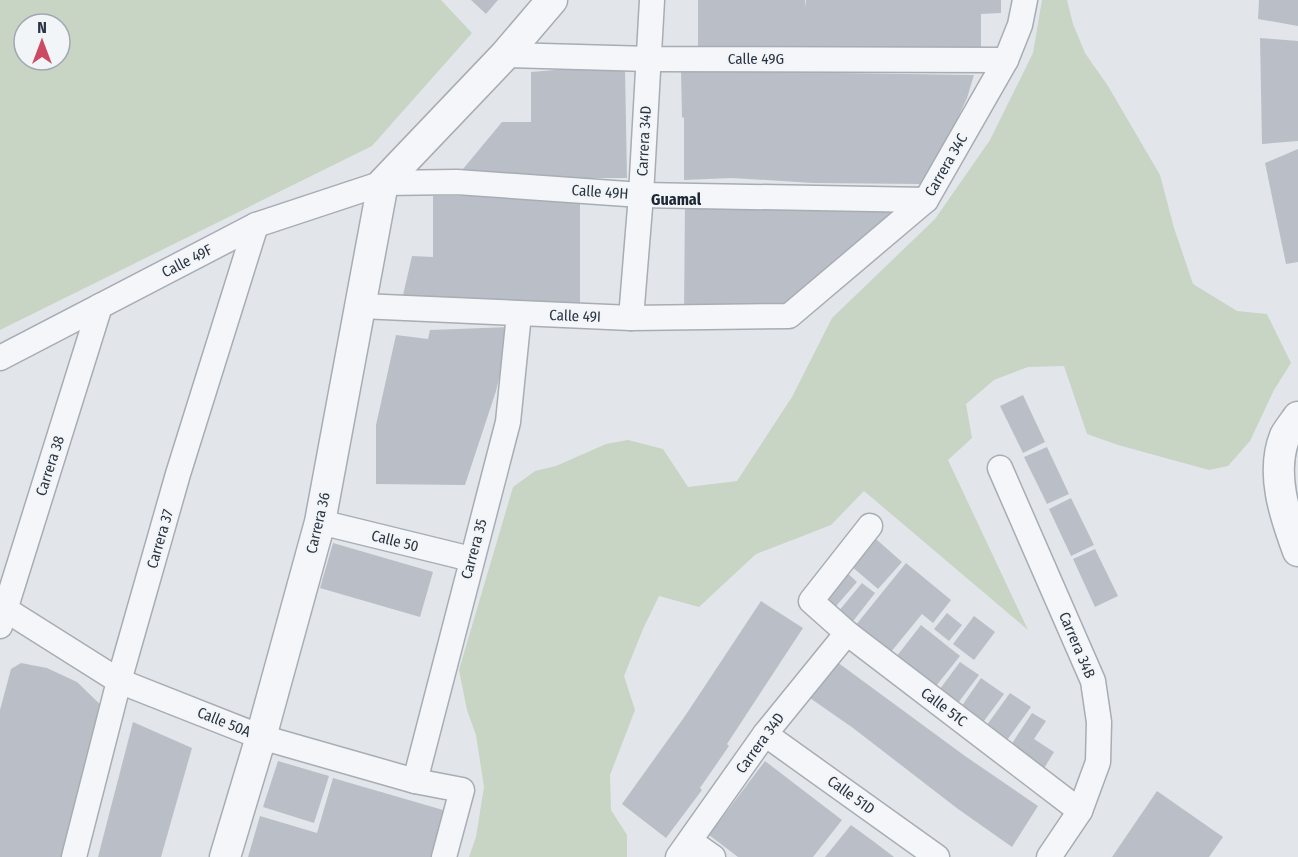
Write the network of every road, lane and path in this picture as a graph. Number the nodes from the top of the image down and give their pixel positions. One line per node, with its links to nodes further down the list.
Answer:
1 (552, 0): 4 (street)
2 (652, 0): 5 (street, Carrera 34D)
3 (1025, 0): 6 (street, Carrera 34C)
4 (505, 55): 5 (street, Calle 49G); 7 (street)
5 (649, 59): 6 (street, Calle 49G); 8 (street, Carrera 34D)
6 (1006, 60): 9 (street, Carrera 34C)
7 (383, 183): 8 (street, Calle 49H); 10 (street, Calle 49F); 12 (street, Carrera 36)
8 (641, 195): 9 (street, Calle 49H); 15 (street, Carrera 34D)
9 (926, 200): 14 (street, Carrera 34C)
10 (256, 225): 11 (street, Calle 49F); 25 (street, Carrera 37)
11 (100, 306): 16 (street, Calle 49F); 23 (street, Carrera 38)
12 (361, 306): 13 (street, Calle 49I); 19 (street, Carrera 36)
13 (519, 314): 15 (street, Calle 49I); 22 (street, Carrera 35)
14 (789, 316): 15 (street, Calle 49I)
15 (631, 318)
16 (0, 358)
17 (1298, 417): 21 (street)
18 (1000, 468): 29 (street, Carrera 34B)
19 (320, 522): 22 (street, Calle 50); 27 (street, Carrera 36)
20 (870, 526): 24 (street, Calle 51C)
21 (1298, 551)
22 (471, 559): 28 (street, Carrera 35)
23 (2, 613): 25 (street, Calle 50A)
24 (847, 633): 26 (street, Carrera 34D); 29 (street, Calle 51C)
25 (119, 681): 27 (street, Calle 50A); 31 (street, Carrera 37)
26 (765, 734): 30 (street, Carrera 34D); 35 (street, Calle 51D)
27 (261, 737): 28 (street, Calle 50A); 32 (street, Carrera 36)
28 (415, 781): 33 (street, Calle 50A)
29 (1080, 811): 36 (street, Carrera 34B)
30 (684, 849): 34 (street)
31 (74, 857)
32 (225, 857)
33 (444, 857)
34 (713, 857)
35 (937, 857)
36 (1049, 857)

